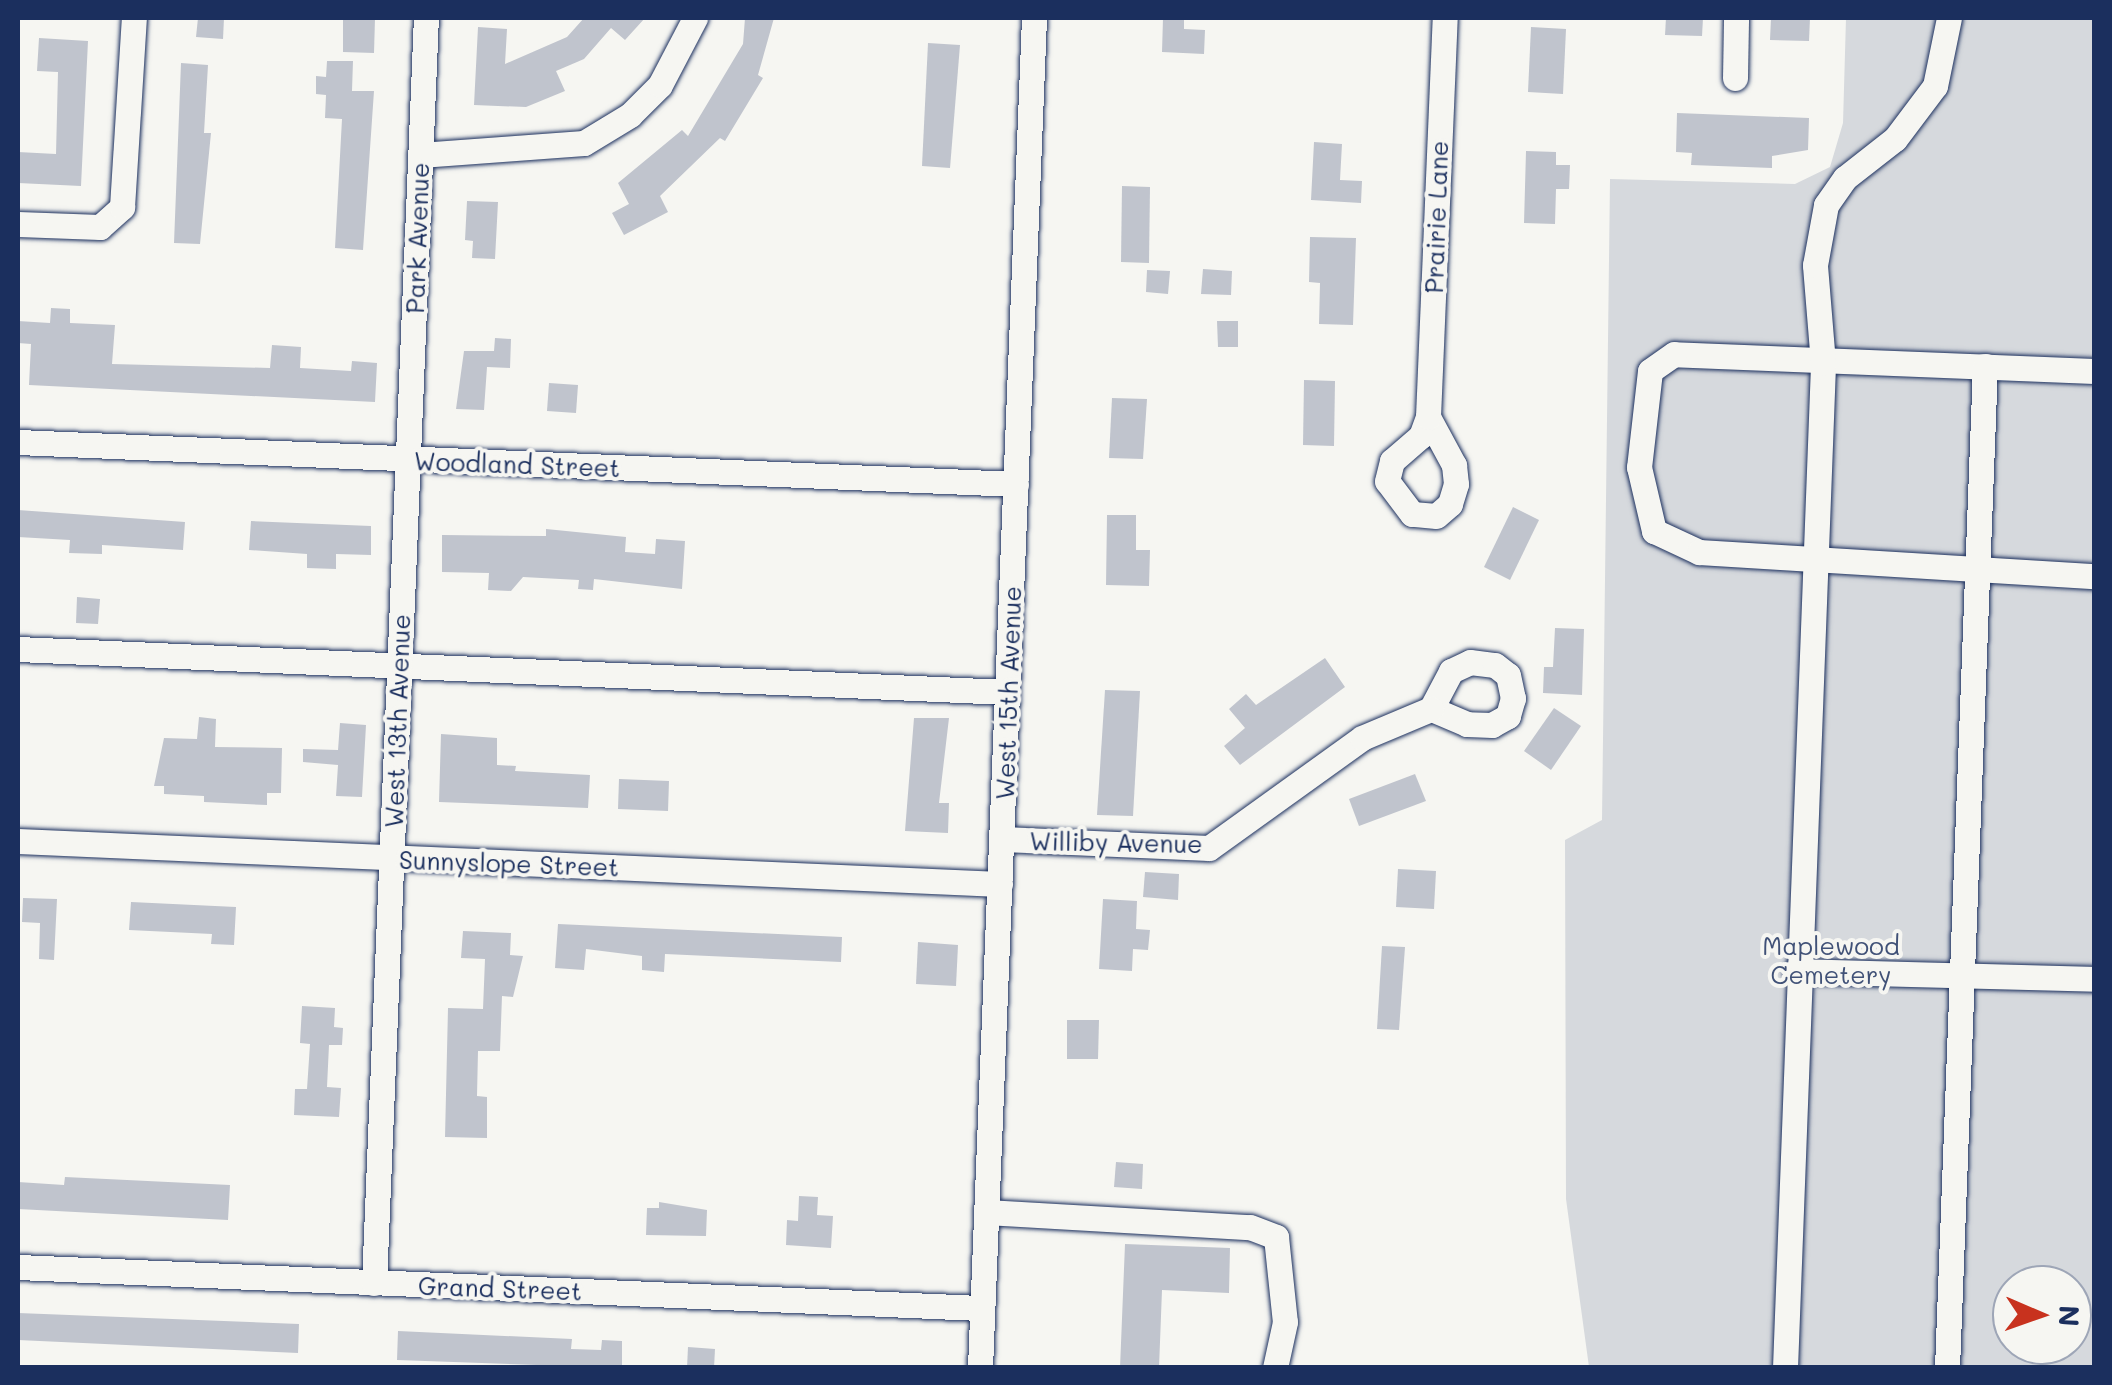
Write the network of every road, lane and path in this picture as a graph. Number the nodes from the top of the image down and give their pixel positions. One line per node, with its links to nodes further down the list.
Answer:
1 (134, 18): 10 (street)
2 (426, 18): 9 (street, Park Avenue)
3 (695, 18): 9 (street)
4 (1034, 18): 17 (street, West 15th Avenue)
5 (1445, 18): 14 (street, Prairie Lane)
6 (1736, 18): 8 (street)
7 (1949, 18): 11 (street)
8 (1735, 78)
9 (420, 155): 16 (street, Park Avenue)
10 (18, 224)
11 (1823, 363): 12 (street); 18 (street); 18 (street)
12 (1985, 366): 13 (street); 19 (street)
13 (2094, 371)
14 (1428, 416)
15 (18, 442): 16 (street, Woodland Street)
16 (408, 460): 17 (street, Woodland Street); 22 (street, West 13th Avenue)
17 (1016, 484): 23 (street, West 15th Avenue)
18 (1814, 562): 19 (street); 29 (street)
19 (1977, 571): 20 (street); 30 (street)
20 (2094, 576)
21 (18, 649): 22 (street)
22 (399, 668): 23 (street); 27 (street, West 13th Avenue)
23 (1007, 692): 25 (street, West 15th Avenue)
24 (1430, 710): 25 (street, Williby Avenue)
25 (1002, 839): 28 (street, West 15th Avenue)
26 (18, 841): 27 (street, Sunnyslope Street)
27 (391, 858): 28 (street, Sunnyslope Street); 34 (street, West 13th Avenue)
28 (1000, 884): 32 (street, West 15th Avenue)
29 (1796, 971): 30 (street); 38 (street)
30 (1962, 975): 31 (street); 39 (street)
31 (2094, 979)
32 (986, 1212): 35 (street, West 15th Avenue); 37 (street)
33 (18, 1267): 34 (street, Grand Street)
34 (374, 1283): 35 (street, Grand Street)
35 (982, 1308): 36 (street, West 15th Avenue)
36 (980, 1368)
37 (1275, 1368)
38 (1785, 1368)
39 (1947, 1368)

